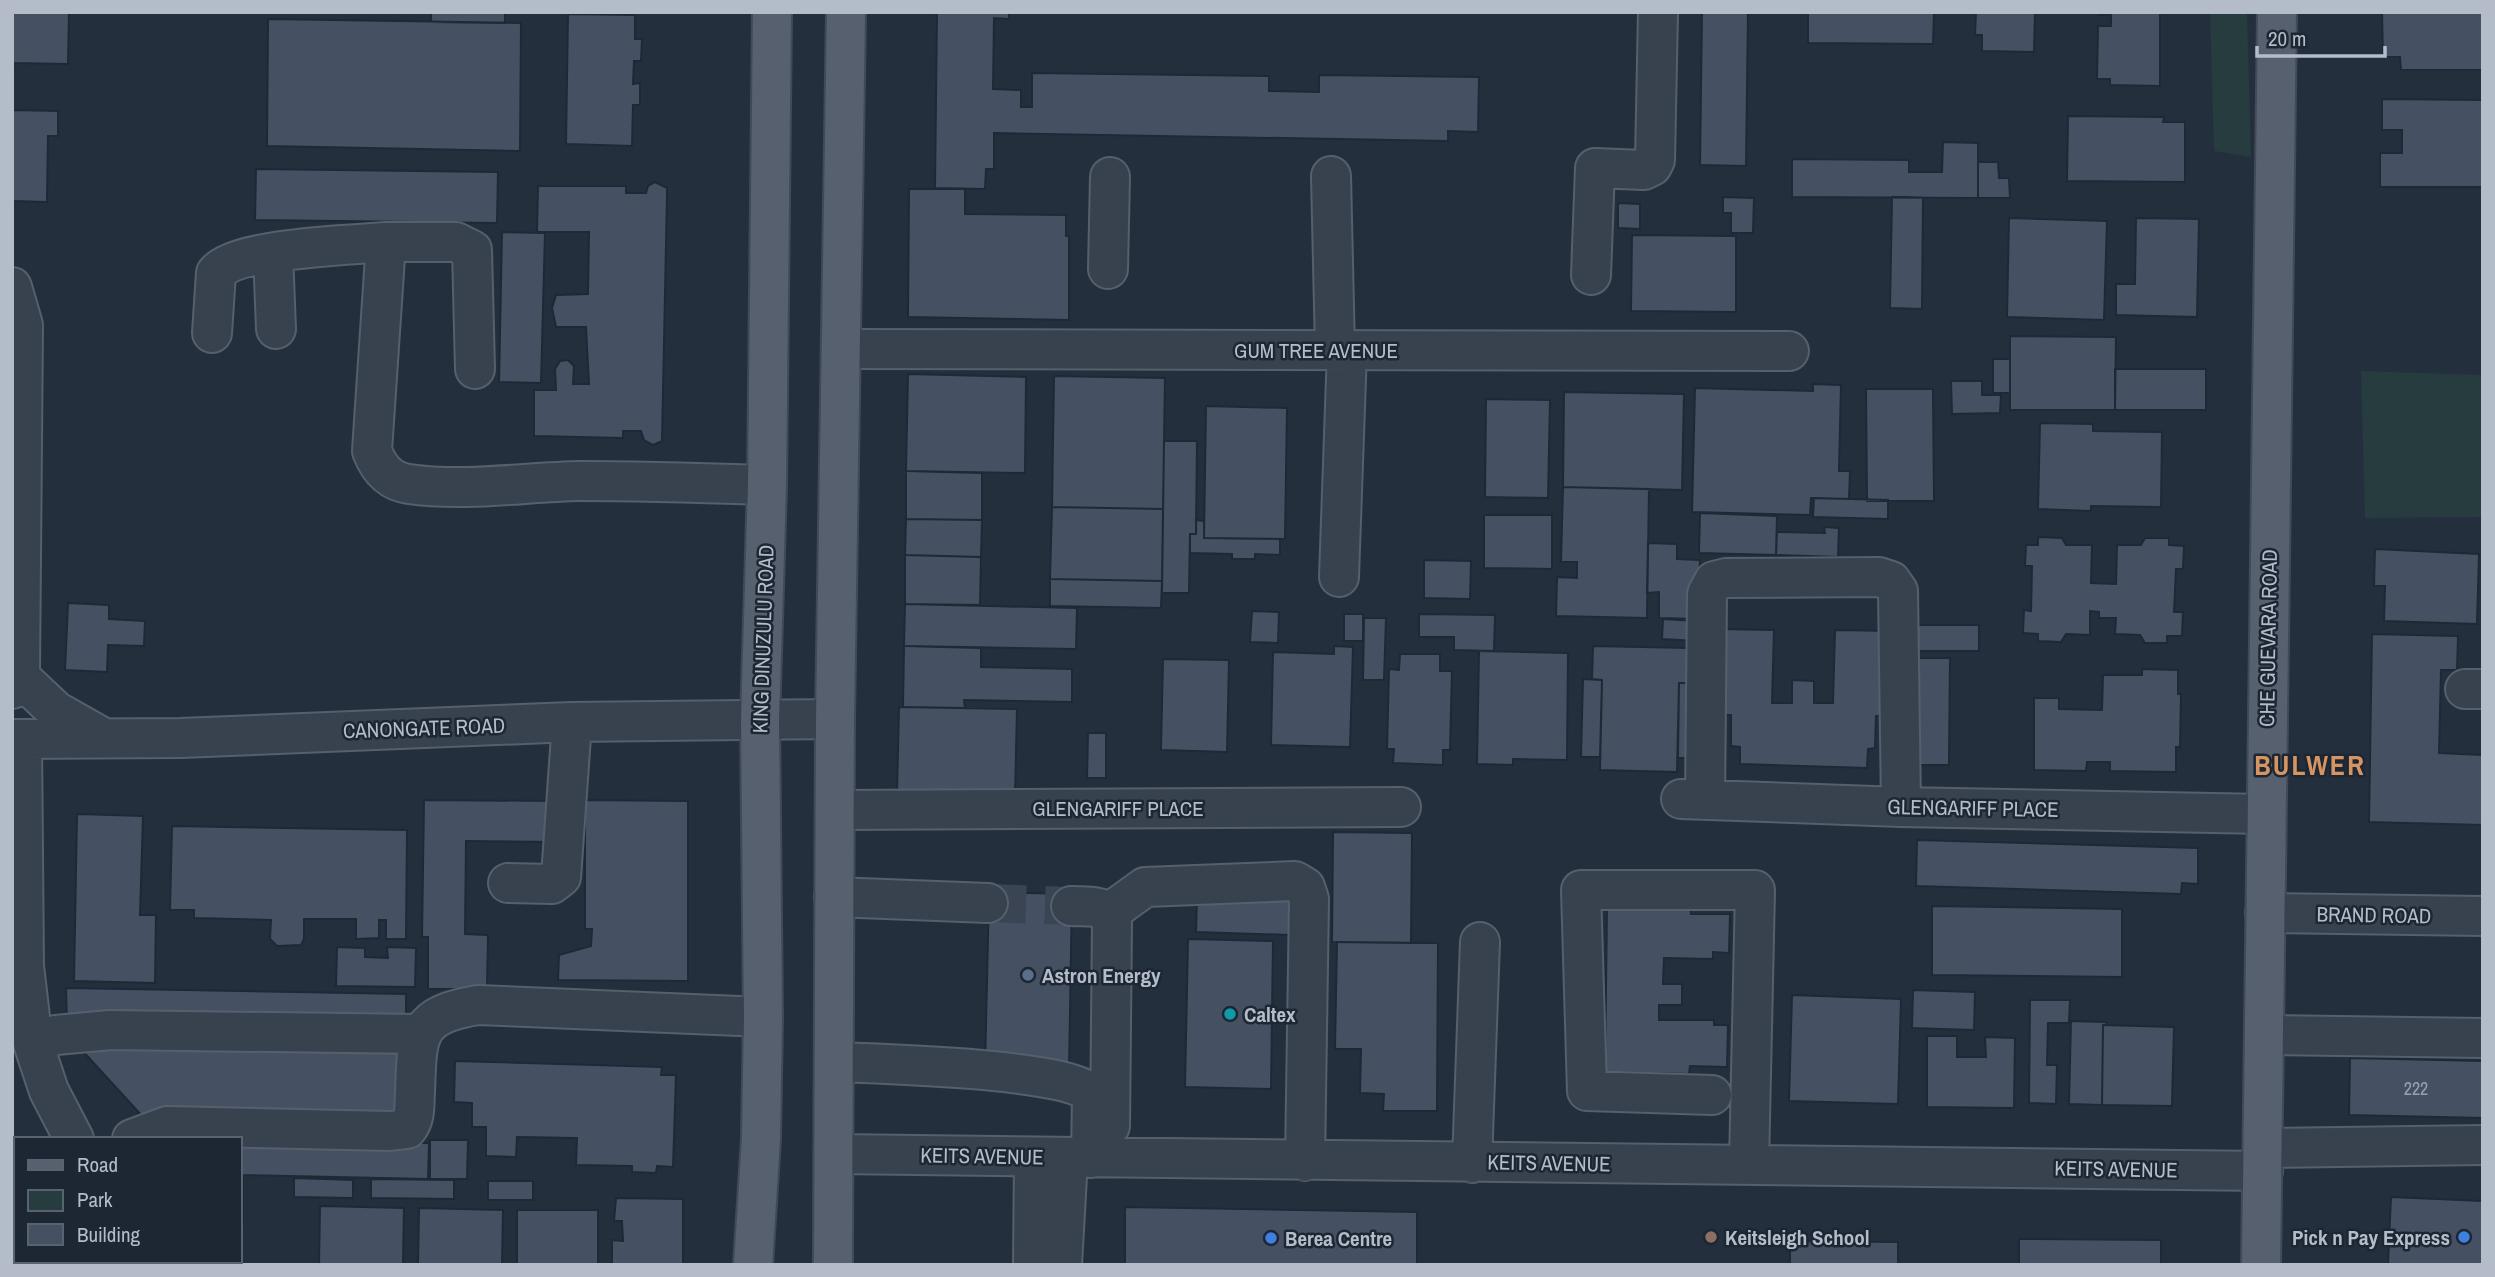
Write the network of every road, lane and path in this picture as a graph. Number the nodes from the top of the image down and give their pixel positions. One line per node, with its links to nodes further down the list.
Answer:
1 (772, 12): 18 (main road, KING DINUZULU ROAD)
2 (846, 12): 14 (main road)
3 (1658, 12): 10 (street)
4 (2277, 12): 29 (main road, CHE GUEVARA ROAD)
5 (1331, 176): 15 (street)
6 (1110, 177): 9 (street)
7 (386, 242): 8 (street); 17 (street); 18 (street)
8 (273, 253): 12 (street); 13 (street)
9 (1108, 268)
10 (1591, 275)
11 (12, 287): 20 (street)
12 (276, 330)
13 (212, 333)
14 (842, 349): 15 (street, GUM TREE AVENUE); 21 (main road)
15 (1341, 350): 16 (street, GUM TREE AVENUE); 19 (street)
16 (1789, 351)
17 (475, 369)
18 (767, 485): 22 (main road, KING DINUZULU ROAD)
19 (1339, 577)
20 (16, 683): 24 (street)
21 (835, 719): 22 (street, CANONGATE ROAD); 28 (main road)
22 (760, 721): 23 (street, CANONGATE ROAD); 38 (main road, KING DINUZULU ROAD)
23 (572, 722): 24 (street, CANONGATE ROAD); 30 (street)
24 (106, 738): 25 (street, CANONGATE ROAD)
25 (17, 739): 42 (street)
26 (1401, 807): 28 (street, GLENGARIFF PLACE)
27 (1901, 807): 27 (street, GLENGARIFF PLACE); 29 (street, GLENGARIFF PLACE)
28 (835, 810): 31 (main road)
29 (2265, 814): 35 (main road, CHE GUEVARA ROAD)
30 (508, 883)
31 (834, 897): 32 (street); 43 (main road)
32 (988, 903)
33 (1071, 906): 34 (street)
34 (1109, 913): 49 (street); 51 (street)
35 (2265, 913): 36 (street, BRAND ROAD); 40 (main road, CHE GUEVARA ROAD)
36 (2483, 916)
37 (1480, 942): 52 (street)
38 (763, 1017): 39 (street); 54 (main road, KING DINUZULU ROAD)
39 (420, 1034): 42 (street); 46 (street)
40 (2264, 1035): 41 (street); 50 (main road, CHE GUEVARA ROAD)
41 (2483, 1038)
42 (33, 1043): 45 (street)
43 (835, 1062): 48 (main road); 49 (street)
44 (1712, 1095): 53 (street)
45 (73, 1137)
46 (137, 1137)
47 (2483, 1145): 50 (street, KEITS AVENUE)
48 (835, 1154): 49 (street, KEITS AVENUE); 55 (main road)
49 (1076, 1158): 51 (street, KEITS AVENUE); 56 (street); 57 (street)
50 (2264, 1160): 53 (street, KEITS AVENUE); 58 (main road, CHE GUEVARA ROAD)
51 (1305, 1161): 52 (street, KEITS AVENUE)
52 (1472, 1163): 53 (street, KEITS AVENUE)
53 (1749, 1165)
54 (753, 1265)
55 (834, 1265)
56 (1033, 1265)
57 (1062, 1265)
58 (2261, 1265)

